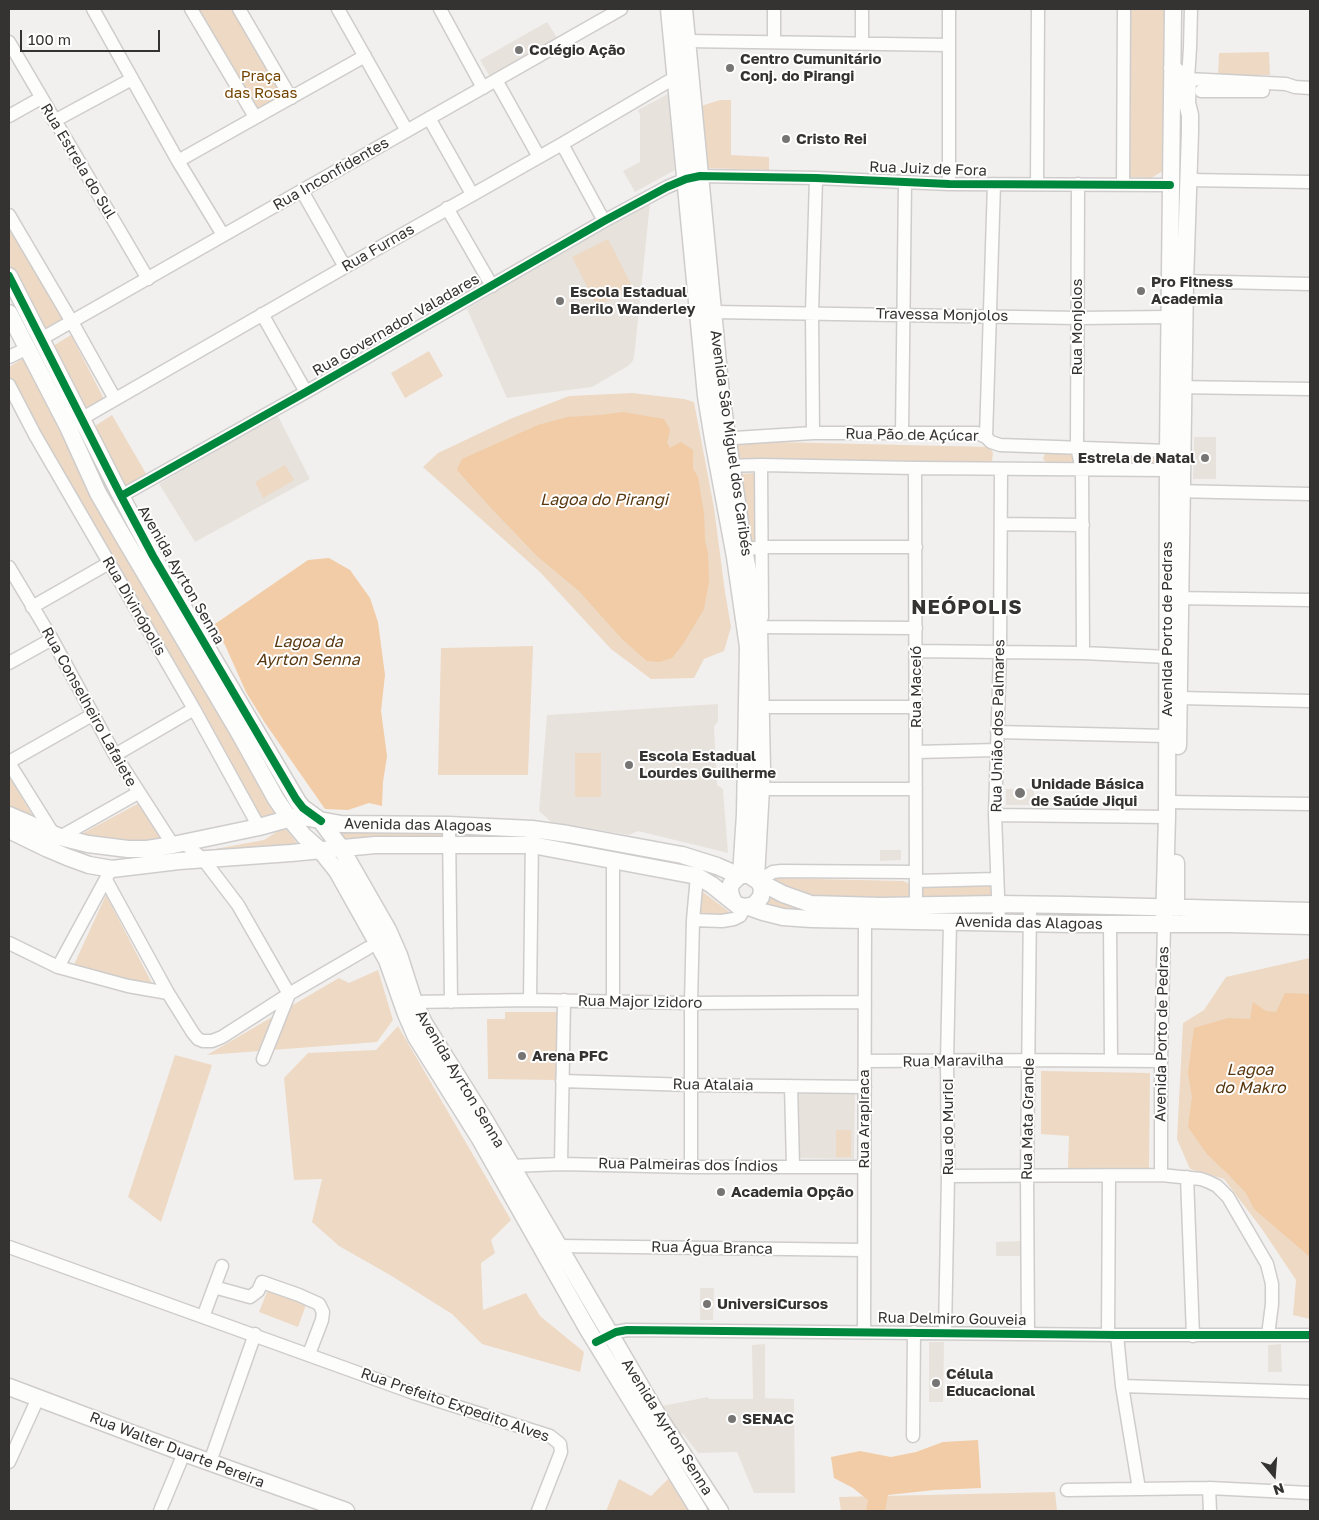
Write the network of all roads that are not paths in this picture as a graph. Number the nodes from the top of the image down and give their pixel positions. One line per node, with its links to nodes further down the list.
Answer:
1 (92, 9): 23 (street)
2 (191, 9): 32 (street)
3 (239, 9): 30 (street)
4 (338, 9): 21 (street)
5 (440, 9): 27 (street)
6 (621, 9): 24 (street, Rua Inconfidentes)
7 (669, 9): 22 (main road, Avenida São Miguel dos Caribés)
8 (684, 9): 16 (main road, Avenida São Miguel dos Caribés)
9 (774, 9): 18 (street)
10 (862, 9): 19 (street)
11 (949, 9): 20 (street)
12 (1038, 9): 46 (street)
13 (1124, 9): 48 (street)
14 (1173, 9): 25 (main road, Avenida Porto de Pedras)
15 (1191, 9): 25 (street, Avenida Porto de Pedras)
16 (687, 41): 18 (street); 22 (main road, Avenida São Miguel dos Caribés)
17 (9, 42): 29 (street, Rua Estrela do Sul)
18 (774, 42): 19 (street)
19 (862, 44): 20 (street)
20 (949, 45): 44 (street)
21 (365, 56): 30 (street); 35 (street)
22 (682, 73): 36 (street, Rua Furnas); 39 (main road, Avenida São Miguel dos Caribés)
23 (132, 78): 34 (street); 38 (street)
24 (496, 80): 27 (street, Rua Inconfidentes); 37 (street)
25 (1184, 81): 26 (street); 26 (street); 41 (main road, Avenida Porto de Pedras); 49 (main road, Avenida Porto de Pedras)
26 (1295, 87): 28 (street)
27 (483, 88): 33 (street, Rua Inconfidentes)
28 (1310, 88)
29 (41, 98): 31 (street); 34 (street, Rua Estrela do Sul)
30 (291, 98): 32 (street)
31 (9, 116)
32 (255, 117): 38 (street)
33 (429, 118): 35 (street, Rua Inconfidentes); 51 (street)
34 (54, 121): 58 (street, Rua Estrela do Sul)
35 (407, 131): 50 (street, Rua Inconfidentes)
36 (562, 144): 37 (street, Rua Furnas); 54 (street)
37 (539, 157): 51 (street, Rua Furnas)
38 (178, 161): 55 (street)
39 (693, 178): 40 (street, Rua Juiz de Fora); 54 (street, Rua Governador Valadares); 62 (main road, Avenida São Miguel dos Caribés); 82 (main road, Avenida São Miguel dos Caribés)
40 (816, 178): 42 (street, Rua Juiz de Fora); 64 (street)
41 (1188, 180): 43 (street); 59 (main road, Avenida Porto de Pedras)
42 (905, 182): 44 (street, Rua Juiz de Fora); 66 (street)
43 (1310, 182)
44 (949, 184): 45 (street, Rua Juiz de Fora)
45 (994, 184): 46 (street, Rua Juiz de Fora); 67 (street)
46 (1037, 184): 47 (street, Rua Juiz de Fora)
47 (1078, 184): 48 (street, Rua Juiz de Fora); 69 (street, Rua Monjolos)
48 (1123, 185): 49 (street, Rua Juiz de Fora)
49 (1170, 185): 59 (main road, Avenida Porto de Pedras)
50 (302, 190): 55 (street, Rua Inconfidentes); 56 (street)
51 (472, 194): 52 (street, Rua Furnas)
52 (448, 208): 56 (street, Rua Furnas); 61 (street)
53 (9, 215): 70 (street)
54 (604, 221): 61 (street, Rua Governador Valadares)
55 (223, 234): 58 (street, Rua Inconfidentes)
56 (345, 267): 65 (street, Rua Furnas)
57 (9, 276): 71 (main road, Avenida Ayrton Senna)
58 (148, 279): 70 (street, Rua Inconfidentes)
59 (1178, 281): 60 (street); 68 (main road, Avenida Porto de Pedras); 74 (main road, Avenida Porto de Pedras)
60 (1310, 284)
61 (492, 286): 76 (street, Rua Governador Valadares)
62 (714, 312): 64 (street, Travessa Monjolos); 82 (main road, Avenida São Miguel dos Caribés)
63 (9, 313): 71 (main road, Avenida Ayrton Senna)
64 (812, 313): 66 (street, Travessa Monjolos); 79 (street)
65 (262, 314): 76 (street); 77 (street, Rua Furnas)
66 (903, 314): 67 (street, Travessa Monjolos); 80 (street)
67 (990, 317): 69 (street, Travessa Monjolos); 81 (street)
68 (1170, 317): 69 (street, Travessa Monjolos); 74 (main road, Avenida Porto de Pedras)
69 (1078, 318): 84 (street, Rua Monjolos)
70 (72, 322): 71 (street, Rua Inconfidentes); 77 (street)
71 (34, 343): 72 (street, Rua Inconfidentes); 78 (main road, Avenida Ayrton Senna)
72 (9, 357)
73 (9, 385): 101 (street, Rua Divinópolis)
74 (1177, 387): 75 (street); 85 (main road, Avenida Porto de Pedras); 93 (main road, Avenida Porto de Pedras)
75 (1310, 389)
76 (306, 392): 95 (street, Rua Governador Valadares)
77 (115, 399): 78 (street, Rua Furnas)
78 (75, 423): 95 (main road, Avenida Ayrton Senna); 134 (main road, Avenida Ayrton Senna)
79 (813, 433): 80 (street, Rua Pão de Açúcar); 82 (street, Rua Pão de Açúcar)
80 (902, 433): 81 (street, Rua Pão de Açúcar)
81 (986, 437): 83 (street, Rua Pão de Açúcar)
82 (720, 438): 87 (main road, Avenida São Miguel dos Caribés)
83 (1034, 446): 84 (street, Rua Pão de Açúcar); 90 (street)
84 (1077, 447): 85 (street, Rua Pão de Açúcar); 91 (street, Rua Monjolos)
85 (1168, 451): 92 (main road, Avenida Porto de Pedras)
86 (760, 464): 87 (street); 88 (street); 99 (street, Avenida São Miguel dos Caribés)
87 (725, 466): 100 (main road, Avenida São Miguel dos Caribés); 122 (main road, Avenida São Miguel dos Caribés)
88 (915, 468): 89 (street); 98 (street, Rua Maceió)
89 (1001, 469): 90 (street); 96 (street, Rua União dos Palmares)
90 (1033, 469): 91 (street)
91 (1082, 470): 92 (street); 97 (street, Rua Monjolos)
92 (1168, 470): 93 (main road, Avenida Porto de Pedras)
93 (1175, 490): 94 (street); 103 (main road, Avenida Porto de Pedras)
94 (1310, 494)
95 (121, 496): 135 (main road, Avenida Ayrton Senna)
96 (1001, 524): 97 (street); 110 (street, Rua União dos Palmares)
97 (1083, 525): 111 (street, Rua Monjolos)
98 (916, 547): 99 (street); 107 (street, Rua Maceió)
99 (761, 548): 100 (street); 106 (street, Avenida São Miguel dos Caribés)
100 (744, 550): 106 (main road, Avenida São Miguel dos Caribés)
101 (109, 563): 105 (street); 118 (street, Rua Divinópolis)
102 (9, 567): 105 (street, Rua Conselheiro Lafaiete)
103 (1174, 598): 104 (street); 112 (main road, Avenida Porto de Pedras); 114 (main road, Avenida Porto de Pedras)
104 (1310, 600)
105 (32, 607): 108 (street, Rua Conselheiro Lafaiete)
106 (761, 627): 107 (street); 116 (main road, Avenida São Miguel dos Caribés)
107 (916, 628): 109 (street, Rua Maceió)
108 (52, 639): 113 (street); 119 (street, Rua Conselheiro Lafaiete)
109 (916, 651): 110 (street); 117 (street, Rua Maceió)
110 (1000, 652): 111 (street); 120 (street, Rua União dos Palmares)
111 (1083, 653): 112 (street)
112 (1168, 656): 121 (main road, Avenida Porto de Pedras)
113 (9, 663)
114 (1180, 698): 115 (street); 131 (main road, Avenida Porto de Pedras)
115 (1310, 701)
116 (760, 707): 117 (street); 122 (main road, Avenida São Miguel dos Caribés)
117 (916, 707): 124 (street, Rua Maceió)
118 (194, 709): 125 (street); 137 (street, Rua Divinópolis)
119 (92, 715): 125 (street, Rua Conselheiro Lafaiete); 126 (street)
120 (997, 732): 121 (street); 123 (street, Rua União dos Palmares)
121 (1167, 736): 131 (main road, Avenida Porto de Pedras)
122 (754, 748): 127 (main road, Avenida São Miguel dos Caribés); 151 (main road, Avenida São Miguel dos Caribés)
123 (997, 750): 124 (street); 133 (street, Rua União dos Palmares)
124 (916, 752): 128 (street, Rua Maceió)
125 (115, 755): 129 (street, Rua Conselheiro Lafaiete)
126 (9, 763): 139 (street)
127 (761, 789): 128 (street); 151 (main road, Avenida São Miguel dos Caribés)
128 (916, 789): 150 (street, Rua Maceió)
129 (138, 792): 139 (street); 142 (street, Rua Conselheiro Lafaiete)
130 (1310, 804): 131 (street)
131 (1170, 807): 133 (street); 160 (main road, Avenida Porto de Pedras)
132 (9, 815): 139 (main road, Avenida das Alagoas)
133 (995, 815): 152 (street, Rua União dos Palmares)
134 (289, 818): 135 (main road, Avenida das Alagoas); 137 (main road, Avenida das Alagoas); 145 (main road, Avenida Ayrton Senna)
135 (321, 821): 136 (main road, Avenida das Alagoas); 144 (main road, Avenida Ayrton Senna)
136 (450, 825): 140 (main road, Avenida das Alagoas); 143 (street)
137 (259, 827): 141 (main road, Avenida das Alagoas)
138 (9, 830): 148 (main road, Avenida das Alagoas)
139 (57, 836): 142 (main road, Avenida das Alagoas)
140 (532, 837): 143 (main road, Avenida das Alagoas); 147 (main road, Avenida das Alagoas); 151 (main road, Avenida das Alagoas); 175 (street)
141 (201, 839): 142 (main road, Avenida das Alagoas); 146 (street)
142 (178, 844): 146 (street, Rua Conselheiro Lafaiete)
143 (450, 844): 144 (main road, Avenida das Alagoas); 179 (street)
144 (340, 848): 145 (main road, Avenida das Alagoas); 178 (main road, Avenida Ayrton Senna)
145 (321, 851): 146 (main road, Avenida das Alagoas); 192 (main road, Avenida Ayrton Senna)
146 (202, 859): 148 (main road, Avenida das Alagoas); 174 (street, Rua Conselheiro Lafaiete)
147 (613, 860): 149 (main road, Avenida das Alagoas); 177 (street)
148 (109, 874): 172 (street); 173 (street)
149 (697, 876): 154 (main road, Avenida das Alagoas); 162 (street)
150 (916, 876): 151 (street); 152 (street); 155 (street, Rua Maceió)
151 (751, 879): 154 (main road); 154 (main road); 159 (main road, Avenida das Alagoas)
152 (996, 879): 153 (street, Rua União dos Palmares)
153 (998, 904): 155 (main road, Avenida das Alagoas); 156 (main road, Avenida das Alagoas); 164 (street, Rua União dos Palmares)
154 (743, 905): 159 (main road, Avenida das Alagoas); 162 (street)
155 (916, 905): 159 (main road, Avenida das Alagoas)
156 (1030, 905): 160 (main road, Avenida das Alagoas); 165 (street, Rua Mata Grande)
157 (1262, 909): 158 (main road, Avenida das Alagoas); 160 (main road, Avenida das Alagoas); 167 (main road)
158 (1310, 911)
159 (865, 913): 163 (main road, Avenida das Alagoas); 180 (street, Rua Arapiraca)
160 (1168, 913): 166 (main road, Avenida das Alagoas); 167 (main road, Avenida das Alagoas); 187 (street, Avenida Porto de Pedras)
161 (1310, 915): 168 (main road)
162 (694, 920): 181 (street)
163 (950, 922): 164 (main road, Avenida das Alagoas); 186 (street, Rua do Murici)
164 (999, 922): 165 (main road, Avenida das Alagoas)
165 (1029, 923): 166 (main road, Avenida das Alagoas); 183 (street, Rua Mata Grande)
166 (1110, 924): 184 (street)
167 (1228, 924): 168 (main road, Avenida das Alagoas)
168 (1271, 925): 169 (main road, Avenida das Alagoas)
169 (1310, 926)
170 (9, 943): 172 (street)
171 (368, 948): 174 (street)
172 (58, 967): 173 (street)
173 (168, 994): 174 (street)
174 (290, 994): 182 (street)
175 (530, 1000): 176 (street, Rua Major Izidoro); 179 (street, Rua Major Izidoro)
176 (564, 1000): 177 (street, Rua Major Izidoro); 188 (street)
177 (613, 1001): 181 (street, Rua Major Izidoro)
178 (414, 1002): 179 (street, Rua Major Izidoro); 193 (main road, Avenida Ayrton Senna)
179 (451, 1002)
180 (865, 1002): 181 (street, Rua Major Izidoro); 185 (street, Rua Arapiraca)
181 (691, 1003): 189 (street)
182 (263, 1059)
183 (1028, 1060): 184 (street, Rua Maravilha); 186 (street, Rua Maravilha); 202 (street, Rua Mata Grande)
184 (1111, 1060): 187 (street, Rua Maravilha)
185 (865, 1061): 186 (street, Rua Maravilha); 191 (street, Rua Arapiraca)
186 (947, 1061): 200 (street, Rua do Murici)
187 (1161, 1062): 199 (street, Avenida Porto de Pedras)
188 (562, 1081): 189 (street, Rua Atalaia); 194 (street)
189 (691, 1085): 190 (street, Rua Atalaia); 197 (street)
190 (791, 1086): 191 (street, Rua Atalaia); 196 (street)
191 (865, 1087): 198 (street, Rua Arapiraca)
192 (480, 1139): 193 (main road); 220 (main road, Avenida Ayrton Senna)
193 (503, 1152): 195 (main road, Avenida Ayrton Senna)
194 (561, 1164): 195 (street, Rua Palmeiras dos Índios); 197 (street, Rua Palmeiras dos Índios)
195 (512, 1166): 204 (main road, Avenida Ayrton Senna)
196 (793, 1166): 197 (street, Rua Palmeiras dos Índios); 198 (street, Rua Palmeiras dos Índios)
197 (691, 1167)
198 (864, 1167): 206 (street, Rua Arapiraca)
199 (1160, 1175): 201 (street); 203 (street)
200 (948, 1176): 202 (street); 212 (street, Rua do Murici)
201 (1109, 1176): 202 (street); 215 (street)
202 (1027, 1177): 214 (street, Rua Mata Grande)
203 (1187, 1177): 216 (street); 218 (street)
204 (560, 1246): 206 (street, Rua Água Branca); 219 (main road, Avenida Ayrton Senna)
205 (9, 1247): 209 (street, Rua Prefeito Expedito Alves)
206 (864, 1250): 210 (street, Rua Arapiraca)
207 (222, 1266): 208 (street)
208 (214, 1287): 209 (street); 221 (street)
209 (203, 1317): 213 (street, Rua Prefeito Expedito Alves)
210 (864, 1332): 211 (street, Rua Delmiro Gouveia); 219 (street, Rua Delmiro Gouveia)
211 (914, 1332): 212 (street, Rua Delmiro Gouveia); 226 (street)
212 (945, 1332): 214 (street, Rua Delmiro Gouveia)
213 (254, 1334): 221 (street, Rua Prefeito Expedito Alves); 229 (street)
214 (1028, 1334): 215 (street, Rua Delmiro Gouveia)
215 (1113, 1335): 218 (street, Rua Delmiro Gouveia); 222 (street)
216 (1268, 1335): 217 (street, Rua Delmiro Gouveia); 218 (street, Rua Delmiro Gouveia)
217 (1310, 1335)
218 (1193, 1336)
219 (614, 1339): 220 (street, Rua Delmiro Gouveia); 234 (main road, Avenida Ayrton Senna)
220 (596, 1342): 235 (main road, Avenida Ayrton Senna)
221 (309, 1354): 238 (street, Rua Prefeito Expedito Alves)
222 (1122, 1386): 224 (street); 231 (street)
223 (9, 1387): 225 (main road, Rua Walter Duarte Pereira)
224 (1310, 1392)
225 (38, 1398): 227 (main road, Rua Walter Duarte Pereira); 228 (street)
226 (913, 1436)
227 (184, 1453): 229 (main road, Rua Walter Duarte Pereira); 237 (street)
228 (9, 1462)
229 (210, 1462): 236 (main road, Rua Walter Duarte Pereira)
230 (1209, 1488): 231 (street); 233 (street); 239 (street)
231 (1138, 1489): 232 (street)
232 (1067, 1490)
233 (1310, 1493)
234 (714, 1507)
235 (696, 1509)
236 (337, 1510)
237 (160, 1511)
238 (538, 1511)
239 (1210, 1511)

